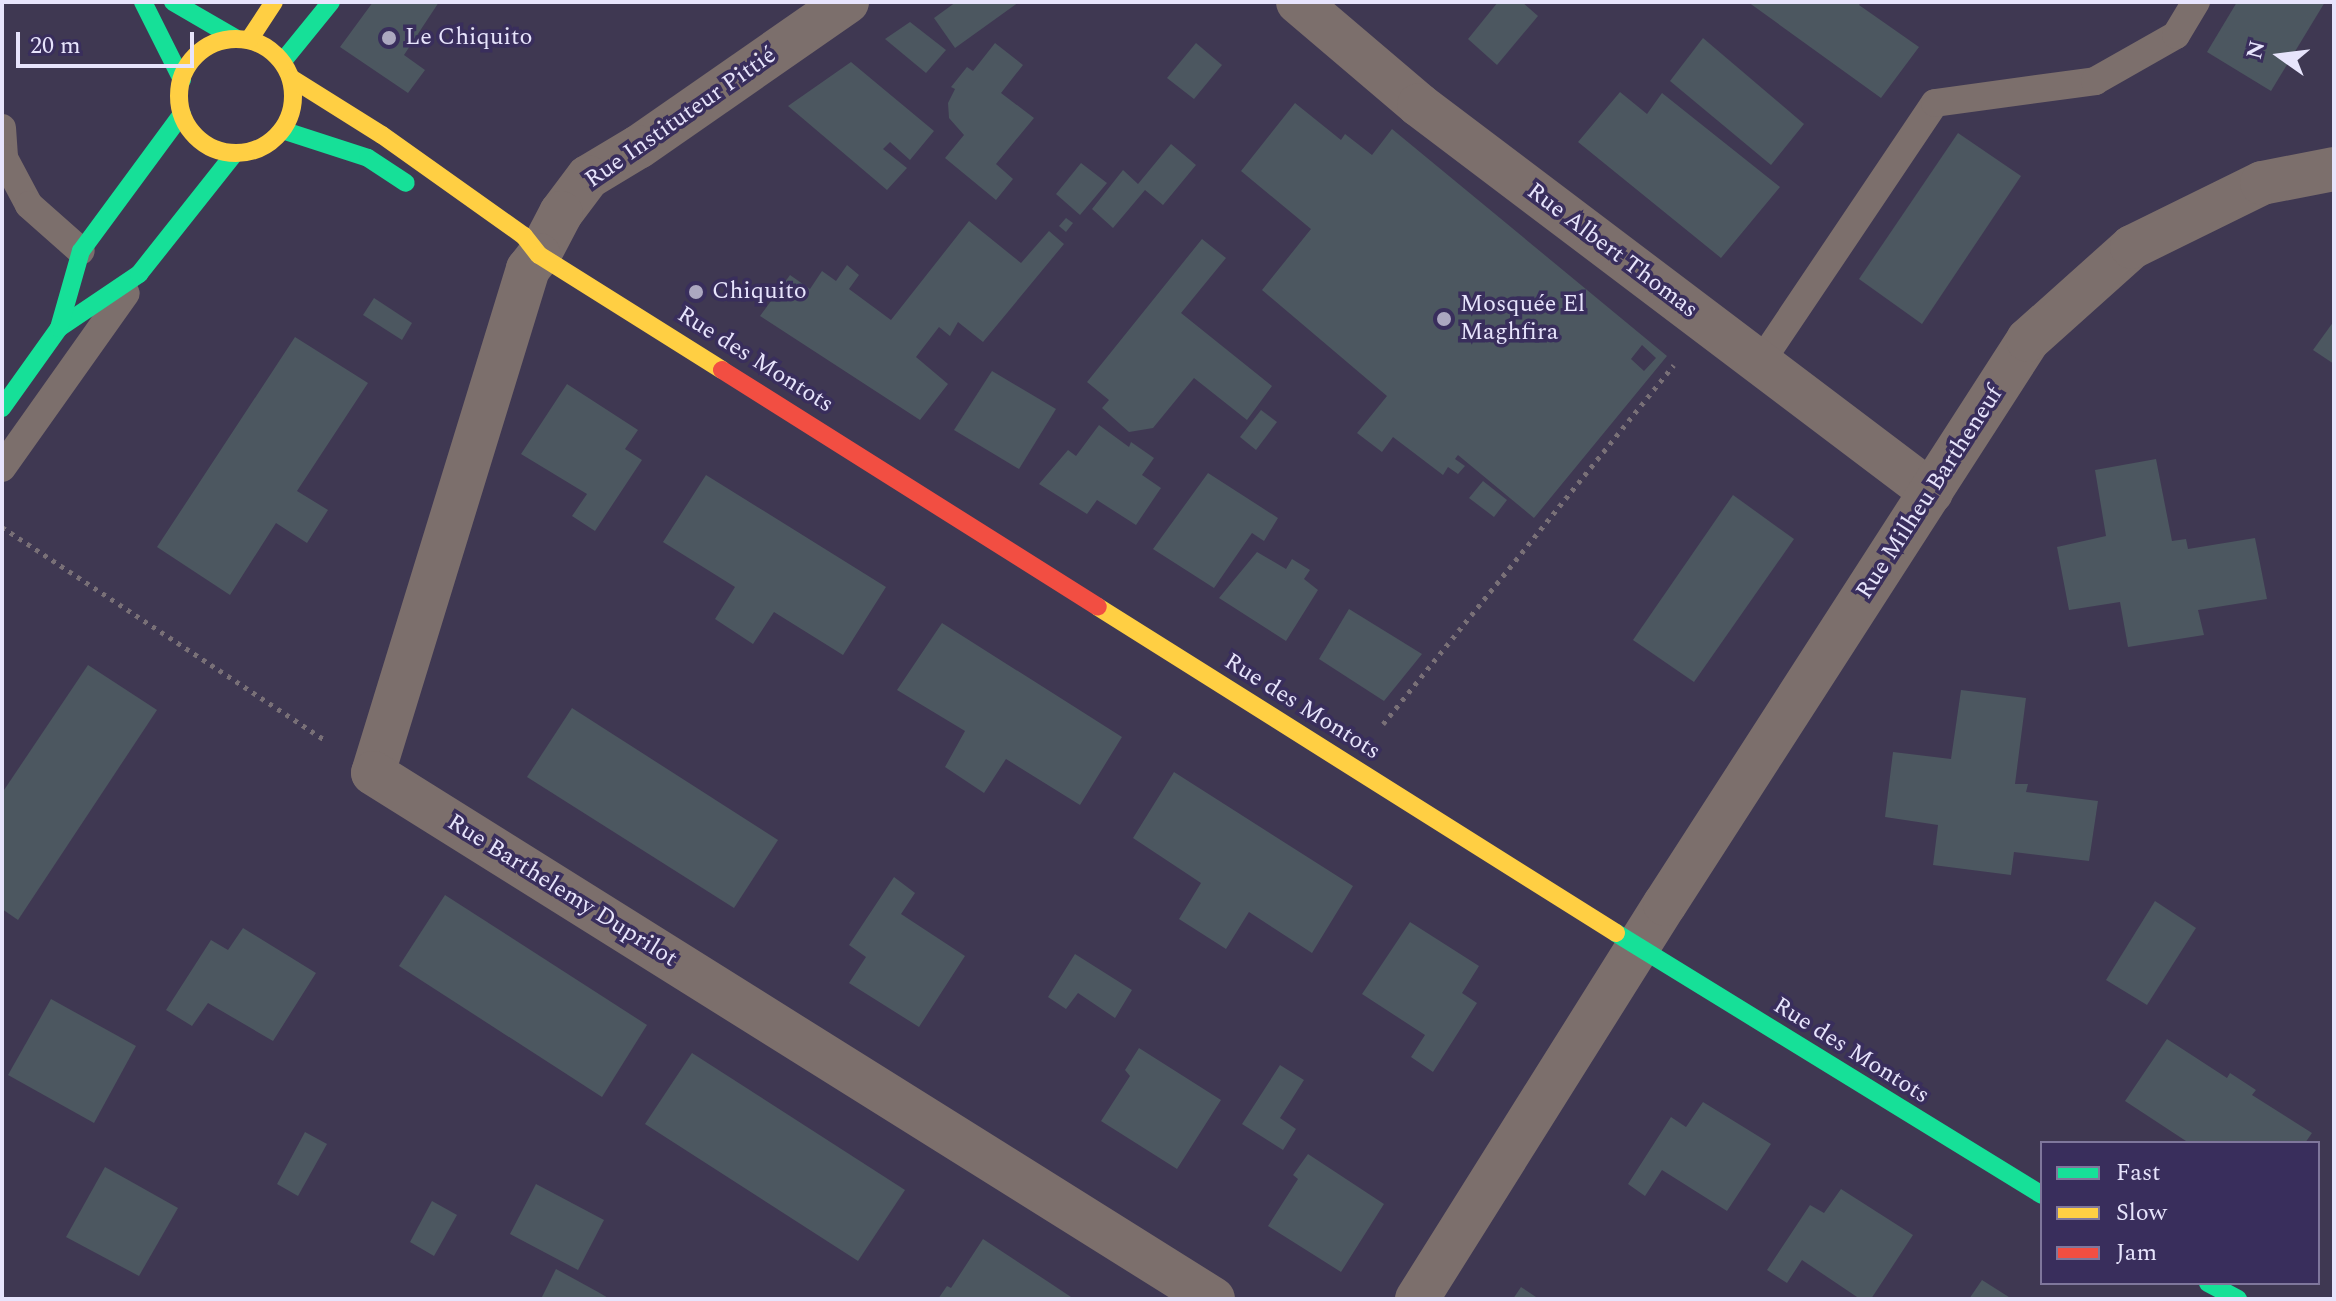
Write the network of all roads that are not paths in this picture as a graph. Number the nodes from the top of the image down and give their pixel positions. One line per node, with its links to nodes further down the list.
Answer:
1 (143, 2): 10 (street)
2 (173, 2): 8 (street)
3 (274, 2): 8 (street)
4 (331, 2): 9 (street)
5 (847, 2): 18 (street, Rue Instituteur Pittié)
6 (1298, 2): 21 (street, Rue Albert Thomas)
7 (2196, 2): 21 (lane)
8 (242, 39): 9 (street); 10 (street)
9 (287, 70): 13 (street); 18 (street, Rue des Montots)
10 (182, 80): 11 (street)
11 (182, 114): 14 (street); 17 (street)
12 (2, 128): 17 (lane)
13 (282, 130): 14 (street); 16 (street)
14 (235, 153): 19 (street)
15 (2334, 169): 24 (street, Rue Milheu Bartheneuf)
16 (421, 193)
17 (81, 251): 20 (street)
18 (527, 254): 25 (street, Rue des Montots); 28 (street, Rue Barthelemy Duprilot)
19 (139, 274): 20 (street); 23 (lane)
20 (59, 328): 22 (street)
21 (1760, 363): 24 (street, Rue Albert Thomas)
22 (2, 408)
23 (2, 468)
24 (1931, 492): 25 (street, Rue Milheu Bartheneuf)
25 (1638, 947): 26 (street, Rue des Montots); 29 (street, Rue Milheu Bartheneuf)
26 (2040, 1194)
27 (2212, 1285): 30 (street)
28 (1213, 1299)
29 (1417, 1299)
30 (2238, 1299)

